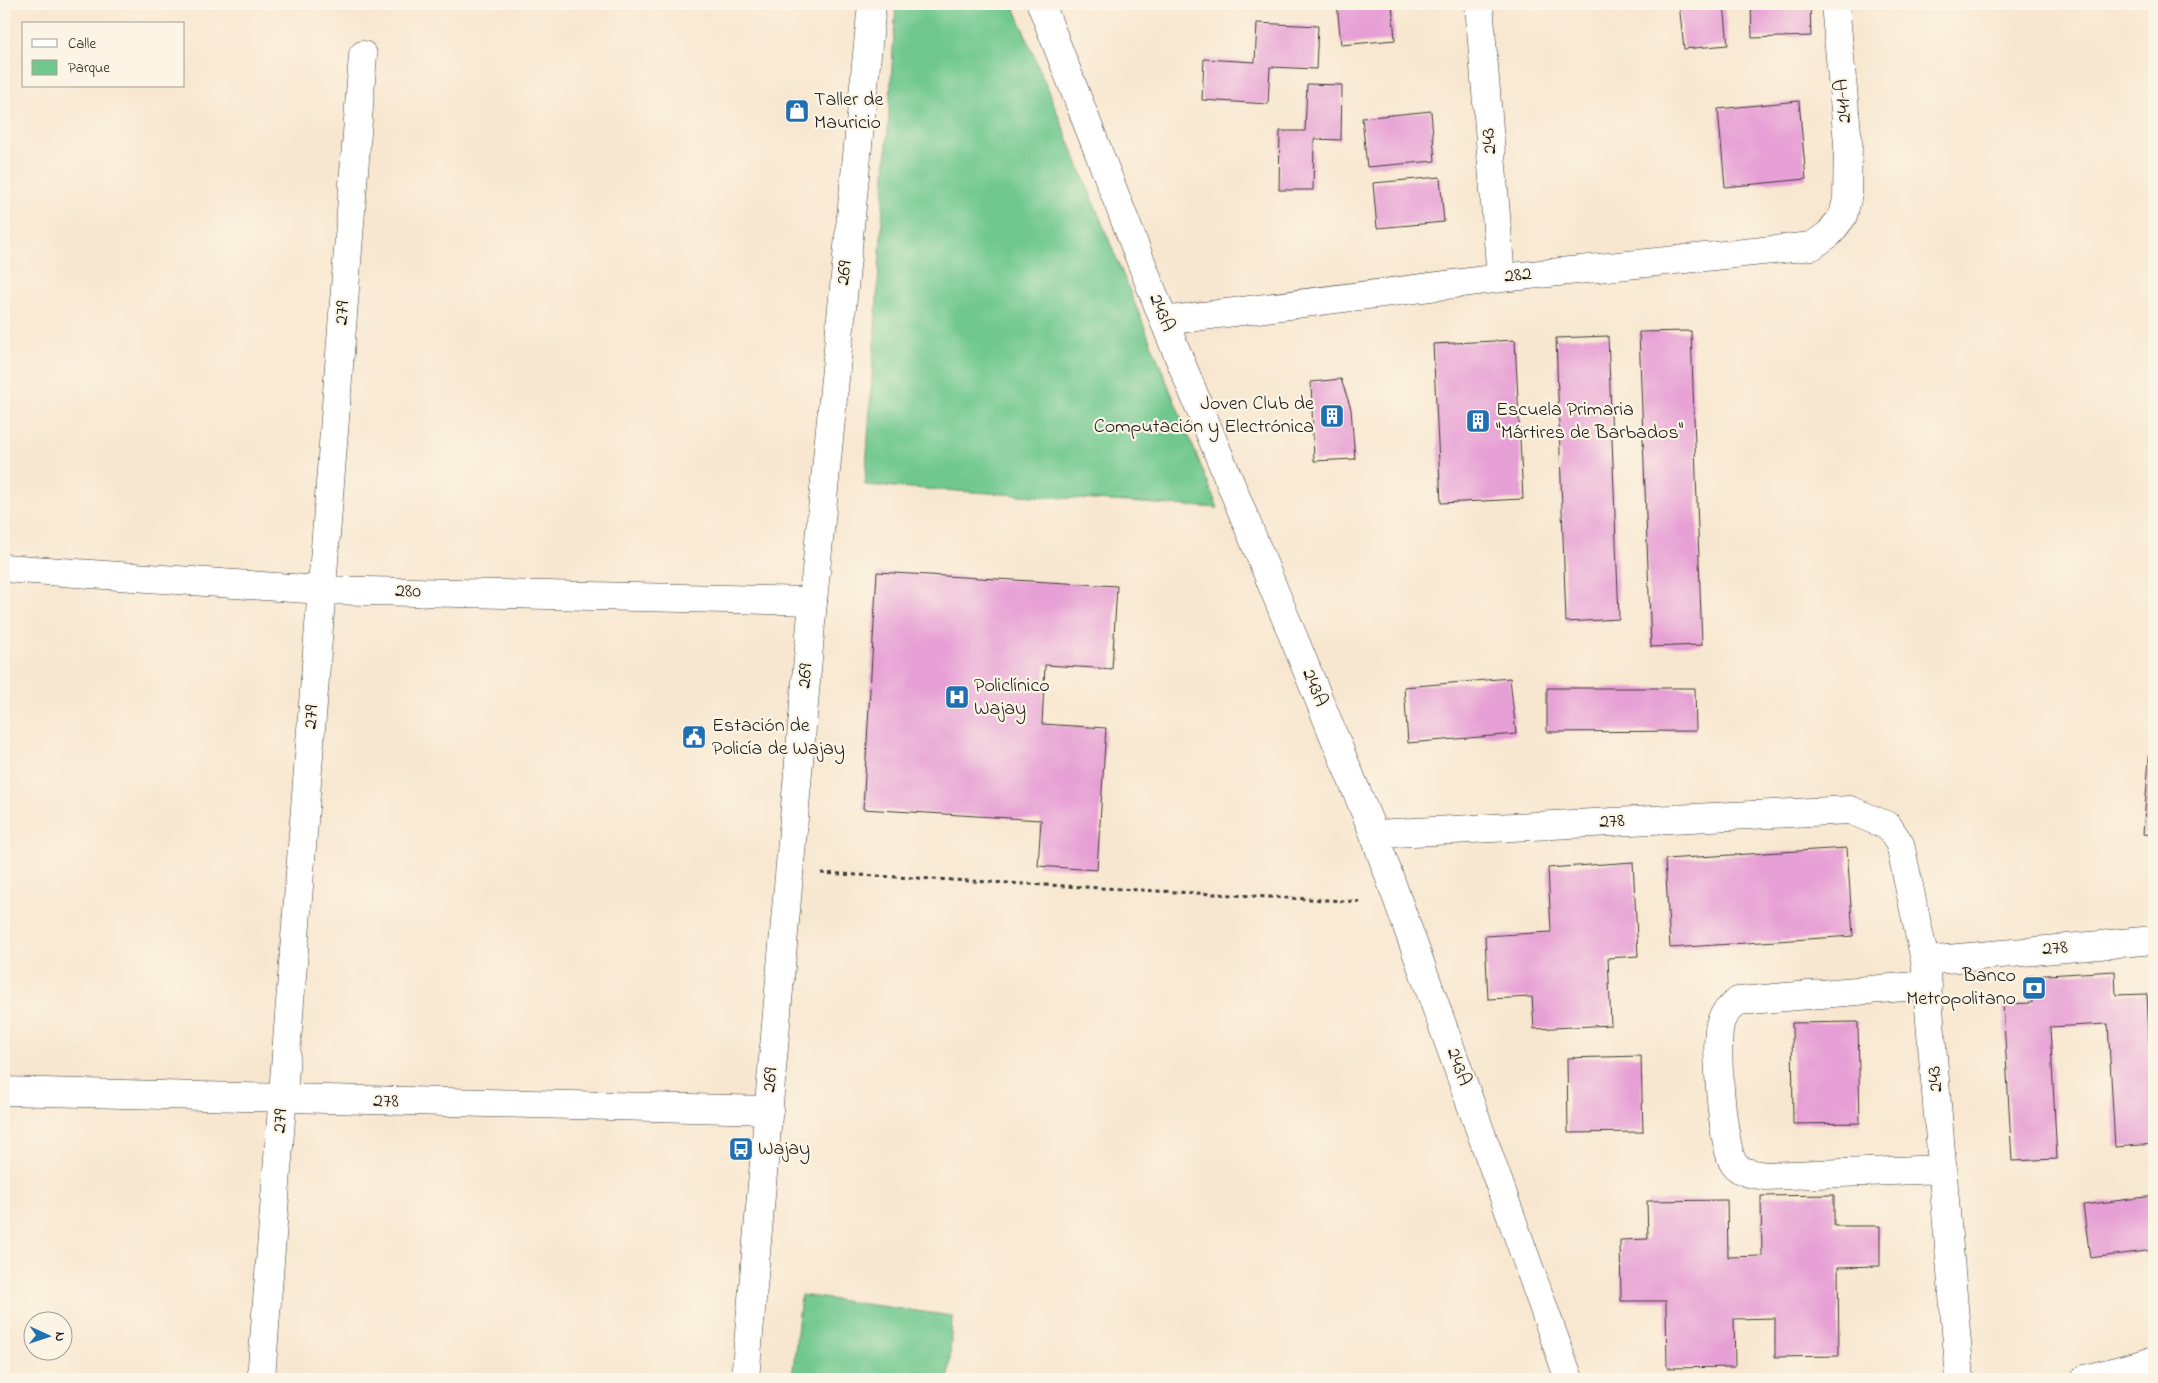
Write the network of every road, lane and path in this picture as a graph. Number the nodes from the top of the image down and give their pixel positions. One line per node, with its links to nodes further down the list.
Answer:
1 (872, 4): 11 (street, 269)
2 (1041, 4): 8 (street, 243A)
3 (1479, 4): 7 (street, 243)
4 (1836, 4): 6 (street, 241-A)
5 (363, 55): 10 (street, 279)
6 (1847, 199): 7 (street, 282)
7 (1501, 278): 8 (street, 282)
8 (1164, 321): 13 (street, 243A)
9 (4, 568): 10 (street, 280)
10 (321, 590): 11 (street, 280); 19 (street, 279)
11 (813, 601): 14 (street, 269)
12 (1850, 810): 13 (street, 278); 17 (street, 243)
13 (1374, 834): 15 (street, 243A)
14 (789, 871): 15 (path); 20 (street, 269)
15 (1400, 904): 25 (street, 243A)
16 (2154, 940): 17 (street, 278)
17 (1927, 973): 21 (street, 243); 21 (street, 278)
18 (4, 1091): 19 (street, 278)
19 (282, 1099): 20 (street, 278); 23 (street, 279)
20 (768, 1110): 24 (street, 269)
21 (1943, 1169): 26 (street, 243)
22 (2154, 1361): 27 (street)
23 (261, 1379)
24 (744, 1379)
25 (1569, 1379)
26 (1960, 1379)
27 (2085, 1379)

